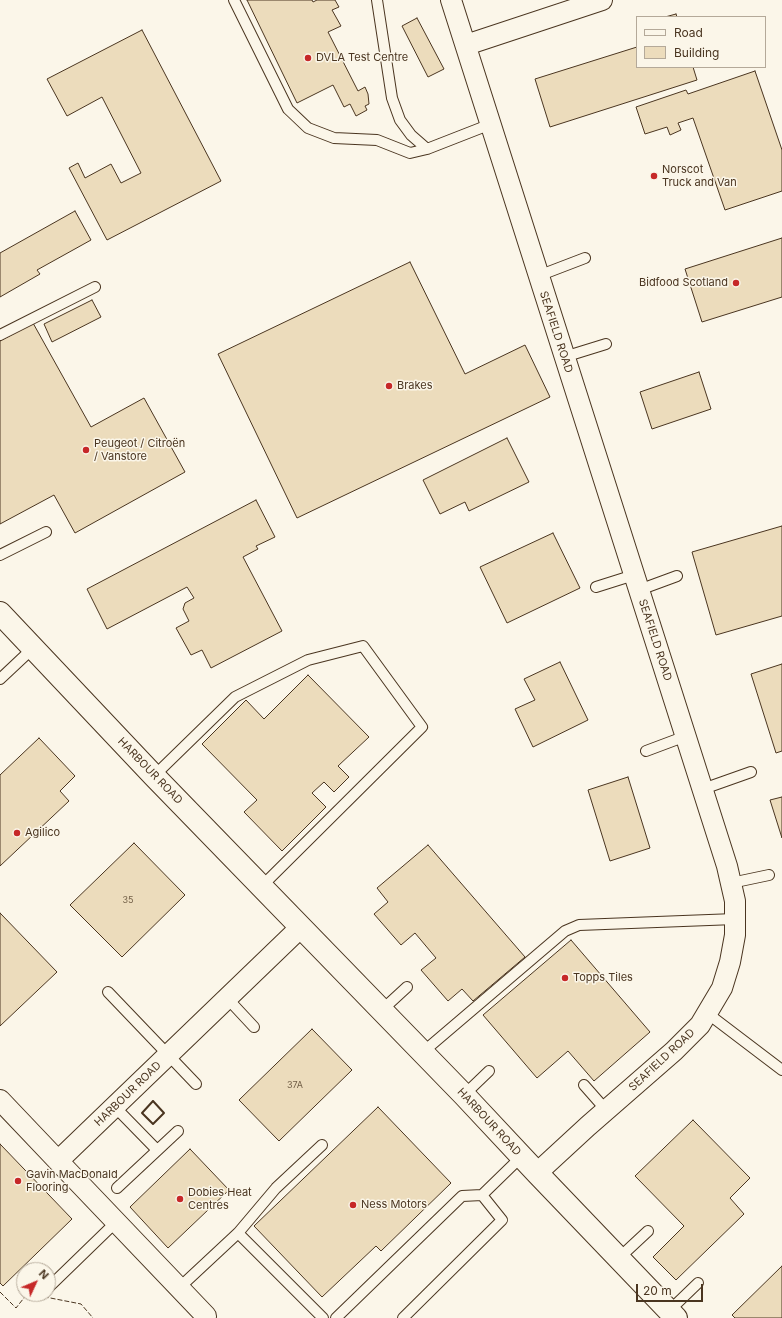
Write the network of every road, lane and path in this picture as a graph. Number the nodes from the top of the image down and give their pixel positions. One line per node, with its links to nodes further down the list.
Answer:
1 (234, 0): 7 (lane)
2 (377, 0): 7 (lane)
3 (451, 0): 5 (street, SEAFIELD ROAD)
4 (602, 0): 5 (street)
5 (466, 45): 6 (street, SEAFIELD ROAD)
6 (492, 124): 7 (lane); 9 (street, SEAFIELD ROAD)
7 (428, 149)
8 (585, 258): 9 (lane)
9 (538, 276): 13 (street, SEAFIELD ROAD)
10 (95, 287): 11 (lane)
11 (0, 336)
12 (606, 344): 13 (lane)
13 (564, 357): 17 (street, SEAFIELD ROAD)
14 (46, 532): 15 (lane)
15 (0, 555)
16 (677, 576): 17 (lane)
17 (637, 583): 18 (lane); 22 (street, SEAFIELD ROAD)
18 (596, 587)
19 (0, 613): 20 (street, HARBOUR ROAD)
20 (32, 648): 21 (lane); 25 (street, HARBOUR ROAD)
21 (0, 679)
22 (686, 736): 23 (lane); 26 (street, SEAFIELD ROAD)
23 (646, 751)
24 (751, 772): 26 (lane)
25 (154, 776): 29 (street, HARBOUR ROAD); 29 (lane)
26 (703, 789): 28 (street, SEAFIELD ROAD)
27 (769, 875): 28 (lane)
28 (731, 883): 30 (street, SEAFIELD ROAD)
29 (262, 886): 31 (street, HARBOUR ROAD)
30 (735, 919): 36 (street, SEAFIELD ROAD); 38 (lane)
31 (301, 927): 34 (street, HARBOUR ROAD); 35 (street, HARBOUR ROAD)
32 (407, 987): 35 (lane)
33 (108, 992): 39 (lane)
34 (227, 998): 37 (lane); 39 (street, HARBOUR ROAD)
35 (382, 1010): 38 (street, HARBOUR ROAD)
36 (707, 1014): 40 (lane); 47 (street, SEAFIELD ROAD)
37 (254, 1027)
38 (423, 1052): 44 (street, HARBOUR ROAD)
39 (168, 1055): 42 (lane); 46 (street, HARBOUR ROAD)
40 (782, 1070)
41 (489, 1071): 44 (lane)
42 (196, 1084)
43 (584, 1085): 47 (lane)
44 (464, 1095): 51 (street, HARBOUR ROAD)
45 (0, 1100): 52 (street)
46 (115, 1107): 50 (lane); 52 (street, HARBOUR ROAD)
47 (606, 1110): 53 (street, SEAFIELD ROAD)
48 (178, 1131): 50 (lane)
49 (322, 1145): 58 (lane)
50 (157, 1150): 54 (lane)
51 (522, 1157): 53 (street, HARBOUR ROAD); 55 (lane)
52 (58, 1161): 56 (street)
53 (537, 1173): 59 (street, HARBOUR ROAD)
54 (118, 1188)
55 (482, 1195): 66 (lane); 67 (lane)
56 (116, 1222): 60 (lane); 62 (street)
57 (648, 1231): 59 (lane)
58 (238, 1233): 62 (lane); 65 (lane)
59 (619, 1258): 63 (street, HARBOUR ROAD)
60 (56, 1280)
61 (698, 1283): 63 (lane)
62 (179, 1288): 64 (street)
63 (673, 1314)
64 (206, 1316)
65 (323, 1318)
66 (336, 1318)
67 (403, 1318)

